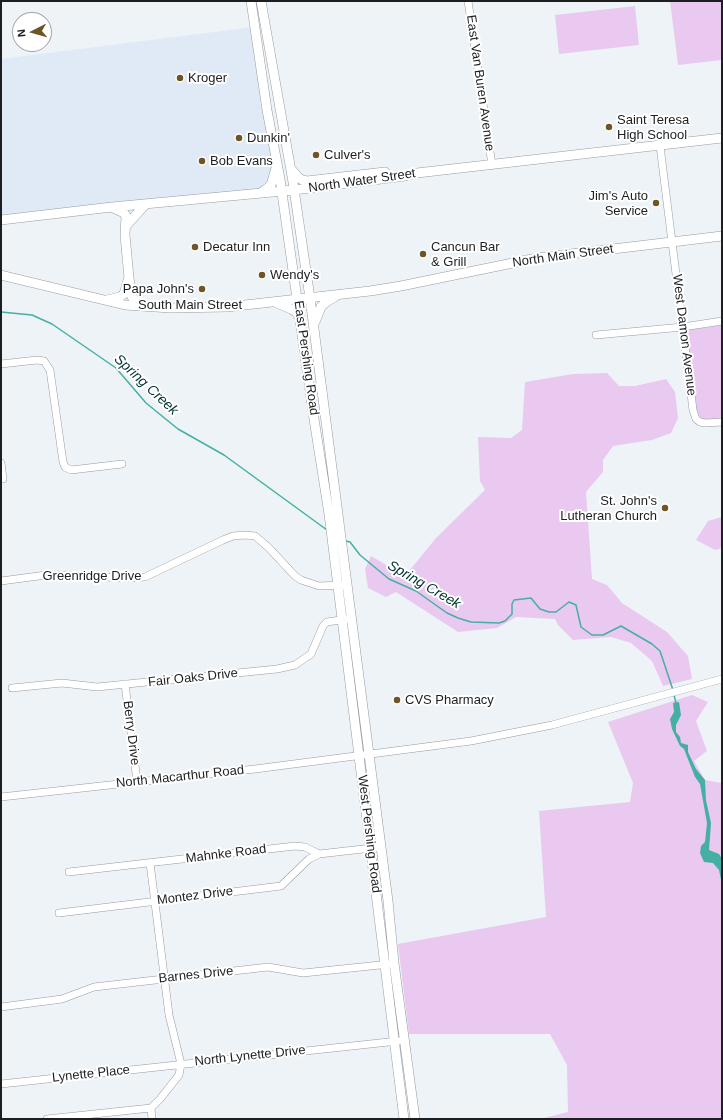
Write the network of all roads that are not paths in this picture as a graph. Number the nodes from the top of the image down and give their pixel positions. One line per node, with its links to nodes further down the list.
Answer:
1 (251, 1): 6 (main road, East Pershing Road)
2 (260, 1): 8 (main road, West Pershing Road)
3 (468, 1): 7 (street, East Van Buren Avenue)
4 (722, 138): 5 (main road, North Water Street)
5 (660, 146): 7 (main road, North Water Street); 18 (street, West Damon Avenue)
6 (277, 163): 11 (main road, East Pershing Road); 12 (main road)
7 (492, 165): 9 (main road, North Water Street)
8 (290, 167): 9 (main road); 10 (main road, West Pershing Road)
9 (417, 173): 10 (main road, North Water Street)
10 (294, 190): 11 (main road, North Water Street); 23 (main road, West Pershing Road)
11 (281, 192): 12 (main road, North Water Street); 19 (main road, East Pershing Road)
12 (258, 194): 13 (main road, North Water Street)
13 (145, 205): 14 (main road, North Water Street); 16 (main road)
14 (112, 207): 15 (main road, North Water Street); 16 (main road)
15 (1, 220)
16 (126, 226): 21 (main road)
17 (722, 236): 18 (main road, North Main Street)
18 (672, 242): 22 (main road, North Main Street); 31 (street, West Damon Avenue)
19 (292, 258): 23 (main road); 25 (main road, East Pershing Road)
20 (1, 274): 24 (main road, South Main Street)
21 (129, 278): 24 (main road); 27 (main road)
22 (340, 295): 23 (main road, North Main Street); 30 (main road)
23 (310, 298): 25 (main road, South Main Street); 30 (main road, West Pershing Road)
24 (103, 300): 27 (main road, South Main Street)
25 (298, 300): 26 (main road, South Main Street); 28 (main road, East Pershing Road)
26 (274, 302): 27 (main road, South Main Street); 28 (main road)
27 (143, 307)
28 (300, 318): 38 (main road, East Pershing Road)
29 (722, 321): 31 (street)
30 (314, 325): 40 (main road, West Pershing Road)
31 (683, 327): 32 (street); 34 (street, West Damon Avenue)
32 (596, 335)
33 (1, 364): 36 (street)
34 (722, 422)
35 (1, 463): 37 (street)
36 (122, 464)
37 (2, 479)
38 (333, 550): 40 (main road, West Pershing Road)
39 (1, 581): 40 (street, Greenridge Drive)
40 (342, 585): 41 (main road, West Pershing Road)
41 (347, 619): 43 (street, Fair Oaks Drive); 45 (main road, West Pershing Road); 46 (main road, West Pershing Road)
42 (722, 679): 45 (street, North Macarthur Road)
43 (125, 684): 44 (street, Fair Oaks Drive); 47 (street, Berry Drive)
44 (12, 688)
45 (369, 754): 46 (street, North Macarthur Road); 49 (main road, West Pershing Road)
46 (359, 756): 47 (street, North Macarthur Road); 50 (main road, West Pershing Road)
47 (137, 781): 48 (street, North Macarthur Road)
48 (1, 797)
49 (381, 847): 50 (street, Mahnke Road); 57 (main road, West Pershing Road)
50 (371, 848): 51 (street, Mahnke Road); 54 (main road, West Pershing Road)
51 (319, 854): 52 (street, Mahnke Road); 55 (street, Montez Drive)
52 (150, 863): 53 (street, Mahnke Road); 55 (street)
53 (69, 872)
54 (377, 891): 57 (main road); 58 (main road, West Pershing Road)
55 (154, 902): 56 (street, Montez Drive); 59 (street)
56 (59, 913)
57 (392, 940): 58 (main road, West Pershing Road)
58 (390, 964): 59 (street, Barnes Drive); 61 (main road, West Pershing Road); 62 (main road, West Pershing Road)
59 (164, 979): 60 (street, Barnes Drive); 63 (street)
60 (1, 1007)
61 (395, 1041): 62 (street, North Lynette Drive); 63 (street, North Lynette Drive); 69 (main road, West Pershing Road)
62 (406, 1041): 70 (main road, West Pershing Road)
63 (181, 1064): 64 (street, Lynette Place); 65 (street, North Lynette Drive)
64 (1, 1084)
65 (151, 1108): 66 (street); 68 (street)
66 (86, 1117): 67 (street)
67 (47, 1119)
68 (152, 1119)
69 (404, 1119)
70 (415, 1119)

